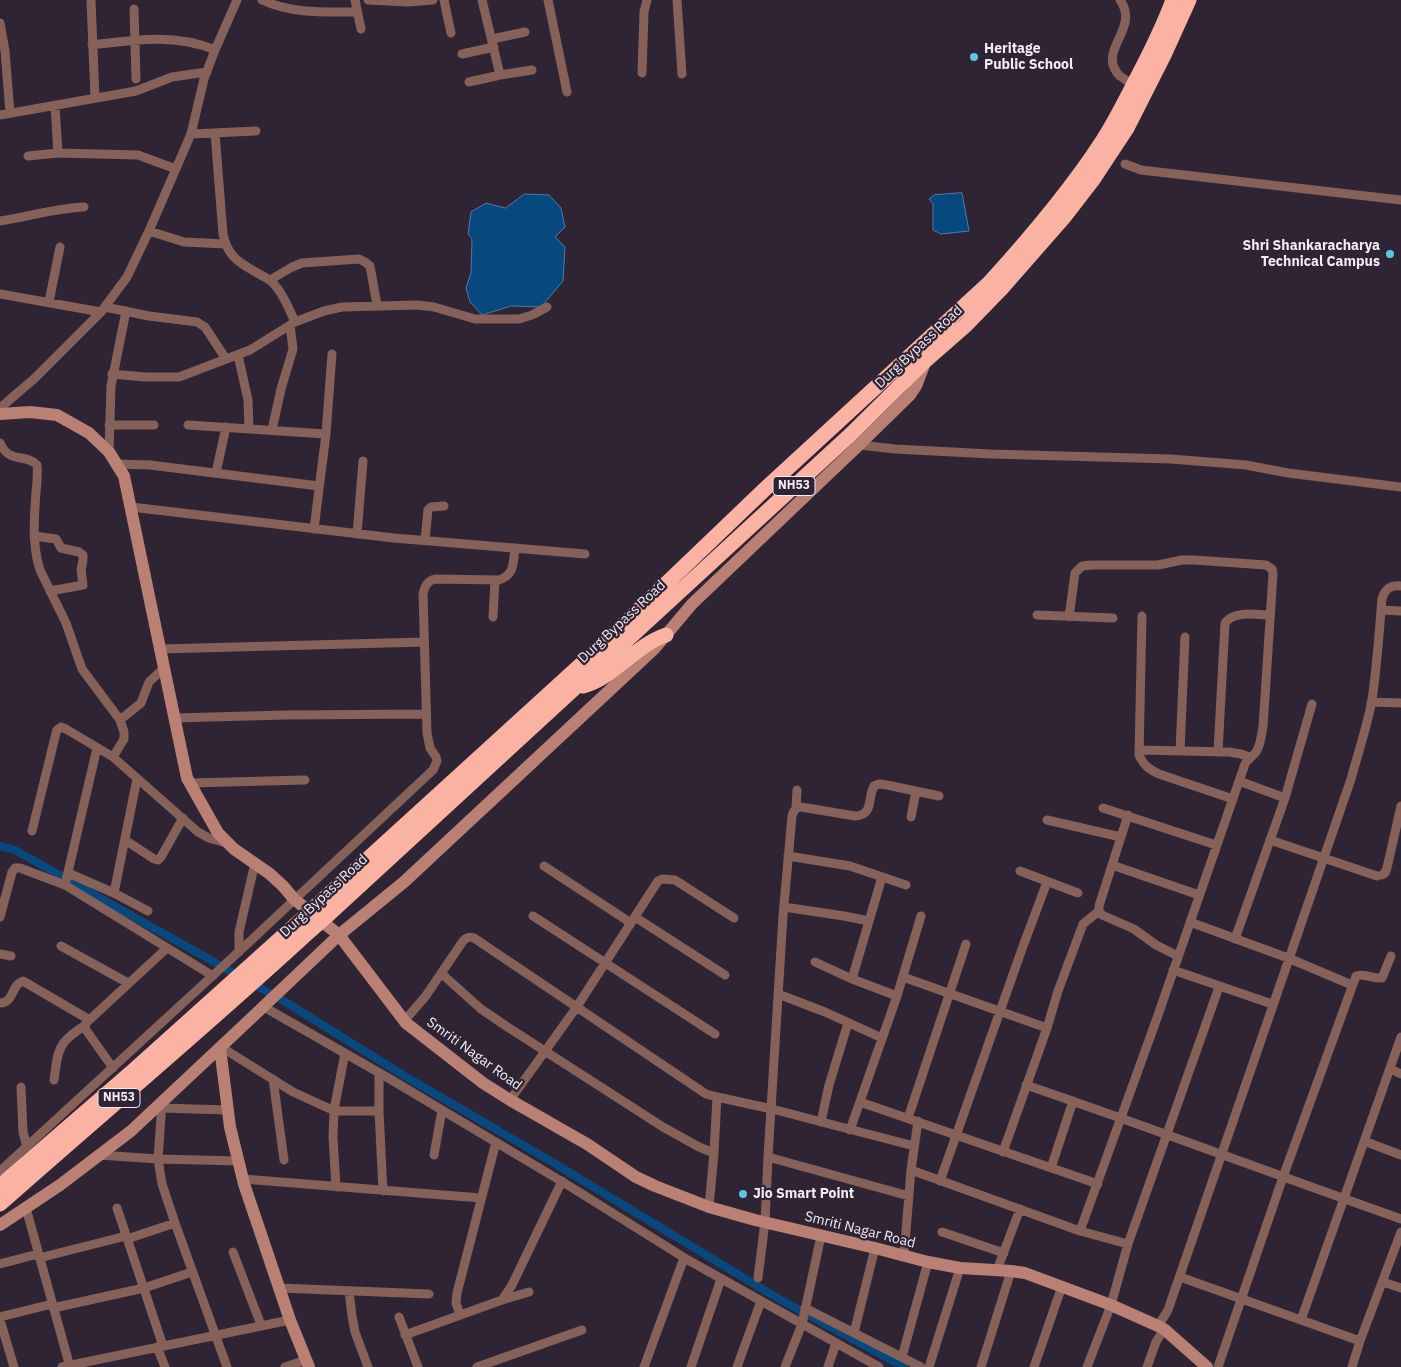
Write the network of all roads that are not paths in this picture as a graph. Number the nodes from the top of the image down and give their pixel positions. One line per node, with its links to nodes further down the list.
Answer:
1 (91, 0): 23 (street)
2 (237, 0): 24 (street)
3 (262, 0): 16 (street)
4 (355, 0): 16 (street)
5 (368, 0): 6 (street)
6 (433, 0)
7 (444, 0): 20 (street)
8 (482, 0): 22 (street)
9 (548, 0): 34 (street)
10 (647, 0): 28 (street)
11 (677, 0): 29 (street)
12 (1120, 0): 33 (street)
13 (1173, 0): 33 (highway, Durg Bypass Road / NH53)
14 (1189, 0): 63 (highway, Durg Bypass Road / NH53)
15 (134, 9): 21 (street)
16 (357, 12): 18 (street)
17 (0, 23): 37 (street)
18 (361, 29)
19 (525, 32): 22 (street)
20 (451, 33)
21 (135, 39): 23 (street); 24 (street); 31 (street)
22 (493, 43): 25 (street); 30 (street)
23 (92, 45): 35 (street)
24 (215, 50): 27 (street)
25 (462, 54)
26 (532, 70): 30 (street)
27 (207, 72): 35 (street); 41 (street)
28 (642, 73)
29 (682, 74)
30 (500, 75): 32 (street)
31 (136, 79)
32 (469, 82)
33 (1133, 84): 157 (highway, Durg Bypass Road / NH53)
34 (567, 92)
35 (95, 98): 36 (street)
36 (55, 105): 37 (street); 42 (street)
37 (10, 113): 38 (street)
38 (0, 114)
39 (256, 131): 40 (street)
40 (215, 133): 41 (street); 50 (street)
41 (191, 134): 45 (street)
42 (58, 153): 43 (street); 45 (street)
43 (28, 156)
44 (1124, 164): 46 (street)
45 (176, 169): 49 (street)
46 (1398, 200)
47 (84, 206): 48 (street)
48 (0, 221)
49 (149, 231): 50 (street); 57 (street)
50 (225, 244): 52 (street)
51 (60, 247): 54 (street)
52 (270, 280): 55 (street); 59 (street)
53 (0, 294): 54 (street)
54 (48, 302): 57 (street)
55 (377, 305): 56 (street); 59 (street)
56 (547, 307)
57 (103, 309): 58 (street); 65 (street)
58 (126, 311): 62 (street); 64 (street)
59 (292, 324): 60 (street); 72 (street)
60 (238, 354): 62 (street); 71 (street)
61 (332, 354): 73 (street)
62 (226, 359): 64 (street)
63 (926, 360): 75 (main road); 106 (highway, Durg Bypass Road / NH53)
64 (112, 374): 67 (street)
65 (0, 408)
66 (0, 414): 76 (main road, Smriti Nagar Road)
67 (109, 425): 68 (street); 76 (street)
68 (154, 425)
69 (188, 425): 70 (street)
70 (226, 427): 71 (street); 79 (street)
71 (249, 428): 72 (street)
72 (272, 430): 73 (street)
73 (326, 434): 80 (street)
74 (0, 443): 86 (street)
75 (859, 445): 81 (street); 101 (main road)
76 (109, 452): 78 (main road, Smriti Nagar Road)
77 (363, 461): 85 (street)
78 (116, 464): 79 (street); 83 (main road, Smriti Nagar Road)
79 (216, 473): 80 (street)
80 (319, 486): 84 (street)
81 (1401, 487)
82 (444, 506): 87 (street)
83 (130, 508): 84 (street); 104 (main road, Smriti Nagar Road)
84 (314, 529): 85 (street)
85 (357, 534): 87 (street)
86 (34, 536): 92 (street); 92 (street)
87 (425, 540): 88 (street)
88 (515, 548): 89 (street); 90 (street)
89 (585, 554)
90 (495, 580): 98 (street); 103 (street)
91 (1401, 586): 93 (street)
92 (50, 591): 112 (street)
93 (1381, 610): 94 (street); 107 (street)
94 (1401, 611)
95 (1037, 615): 99 (street)
96 (1270, 615): 99 (street); 116 (street); 118 (street)
97 (1142, 616): 114 (street)
98 (493, 617)
99 (1069, 617): 100 (street)
100 (1112, 618)
101 (666, 635): 106 (highway); 168 (main road)
102 (1185, 637): 115 (street)
103 (424, 642): 104 (street); 110 (street)
104 (160, 649): 105 (main road, Smriti Nagar Road)
105 (164, 668): 111 (main road, Smriti Nagar Road); 112 (street)
106 (576, 688): 157 (highway, Durg Bypass Road / NH53)
107 (1371, 702): 108 (street); 142 (street)
108 (1401, 703)
109 (1312, 704): 126 (street)
110 (426, 714): 111 (street); 155 (street)
111 (175, 718): 122 (main road, Smriti Nagar Road)
112 (120, 720): 117 (street)
113 (97, 748): 117 (street); 135 (street); 147 (street)
114 (1140, 750): 115 (street); 127 (street)
115 (1180, 751): 116 (street)
116 (1218, 752): 118 (street)
117 (113, 757): 119 (street)
118 (1249, 757): 121 (street)
119 (138, 779): 133 (street); 137 (street)
120 (305, 780): 122 (street)
121 (1239, 781): 126 (street); 127 (street)
122 (191, 783): 139 (main road, Smriti Nagar Road)
123 (798, 790): 129 (street)
124 (916, 791): 125 (street); 129 (street); 132 (street)
125 (939, 796)
126 (1285, 798): 138 (street)
127 (1233, 799): 140 (street)
128 (1401, 806): 142 (street)
129 (796, 808): 141 (street)
130 (1103, 808): 131 (street)
131 (1128, 816): 136 (street); 140 (street)
132 (911, 817)
133 (183, 818): 137 (street); 139 (street)
134 (1047, 820): 136 (street)
135 (32, 831)
136 (1121, 837): 144 (street)
137 (125, 840): 152 (street)
138 (1270, 840): 142 (street); 169 (street)
139 (229, 844): 143 (main road, Smriti Nagar Road)
140 (1216, 845): 154 (street)
141 (788, 856): 148 (street); 156 (street)
142 (1322, 858): 178 (street)
143 (255, 863): 155 (main road, Smriti Nagar Road); 173 (street)
144 (1112, 865): 154 (street); 159 (street)
145 (544, 866): 164 (street)
146 (1020, 871): 149 (street)
147 (68, 873): 150 (street); 152 (street)
148 (882, 877): 151 (street); 165 (street)
149 (1047, 882): 153 (street); 198 (street)
150 (65, 885): 162 (street); 172 (street)
151 (906, 885)
152 (114, 893): 158 (street)
153 (1078, 893)
154 (1199, 895): 166 (street)
155 (294, 899): 168 (main road, Smriti Nagar Road); 173 (street)
156 (784, 908): 165 (street); 191 (street)
157 (322, 910): 167 (highway, Durg Bypass Road / NH53, bridge)
158 (148, 911)
159 (1099, 911): 176 (street); 202 (street)
160 (533, 916): 179 (street)
161 (921, 916): 185 (street)
162 (0, 917)
163 (734, 918): 164 (street)
164 (633, 920): 179 (street); 183 (street)
165 (869, 921): 186 (street)
166 (1190, 922): 169 (street); 176 (street)
167 (308, 924): 190 (highway, Durg Bypass Road / NH53); 190 (highway, Durg Bypass Road / NH53)
168 (339, 935): 196 (main road); 199 (main road, Smriti Nagar Road)
169 (1235, 939): 178 (street)
170 (966, 944): 192 (street)
171 (61, 946): 187 (street)
172 (167, 948): 184 (street); 187 (street)
173 (239, 952): 184 (street)
174 (0, 954): 175 (street)
175 (11, 956)
176 (1178, 956): 181 (street)
177 (1391, 956): 188 (street)
178 (1288, 958): 188 (street); 195 (street)
179 (606, 962): 197 (street); 203 (street)
180 (815, 962): 186 (street)
181 (1173, 970): 189 (street); 228 (street)
182 (442, 974): 197 (street); 199 (street); 207 (street)
183 (725, 975)
184 (213, 976): 209 (street)
185 (903, 977): 192 (street); 193 (street)
186 (852, 979): 193 (street)
187 (128, 983): 200 (street)
188 (1352, 985): 251 (street)
189 (1220, 987): 195 (street); 232 (street)
190 (233, 991): 256 (highway, Durg Bypass Road / NH53); 262 (highway, Durg Bypass Road / NH53)
191 (778, 994): 201 (street); 222 (street)
192 (950, 994): 198 (street); 227 (street)
193 (897, 996): 205 (street)
194 (0, 1003): 200 (street)
195 (1272, 1004): 242 (street)
196 (264, 1007): 206 (main road); 208 (street)
197 (576, 1008): 207 (street); 217 (street)
198 (1000, 1012): 202 (street); 233 (street)
199 (404, 1021): 218 (main road, Smriti Nagar Road)
200 (87, 1022): 209 (street); 214 (street)
201 (848, 1023): 205 (street); 230 (street)
202 (1047, 1028): 215 (street)
203 (715, 1034)
204 (1401, 1037): 210 (street)
205 (882, 1038): 220 (street)
206 (221, 1047): 213 (street); 221 (main road); 223 (main road)
207 (546, 1051): 218 (street); 239 (street)
208 (346, 1054): 211 (street); 224 (street)
209 (113, 1068): 237 (street)
210 (1390, 1069): 212 (street); 234 (street)
211 (379, 1073): 225 (street); 226 (street)
212 (1401, 1074)
213 (273, 1079): 224 (street); 246 (street)
214 (54, 1080)
215 (1026, 1085): 219 (street); 238 (street)
216 (21, 1087): 237 (street)
217 (717, 1097): 222 (street); 239 (street)
218 (510, 1100): 263 (main road, Smriti Nagar Road)
219 (1073, 1101): 228 (street); 248 (street)
220 (860, 1102): 227 (street); 231 (street)
221 (162, 1105): 223 (street); 240 (main road); 245 (street)
222 (772, 1109): 230 (street); 244 (street)
223 (228, 1110): 247 (main road)
224 (334, 1110): 226 (street); 257 (street)
225 (442, 1110): 235 (street); 241 (street)
226 (379, 1111): 258 (street)
227 (908, 1118): 229 (street)
228 (1121, 1118): 232 (street); 255 (street)
229 (918, 1121): 233 (street); 236 (street)
230 (821, 1122): 231 (street)
231 (850, 1130): 236 (street)
232 (1168, 1134): 242 (street); 276 (street)
233 (956, 1135): 238 (street); 253 (street)
234 (1364, 1141): 243 (street); 261 (street)
235 (496, 1142): 254 (street); 260 (street)
236 (914, 1146): 249 (street)
237 (27, 1147): 250 (street)
238 (1003, 1152): 248 (street)
239 (714, 1153): 263 (street)
240 (99, 1155): 245 (street); 264 (main road)
241 (434, 1155)
242 (1222, 1155): 251 (street); 289 (street)
243 (1401, 1155)
244 (768, 1157): 259 (street); 268 (street)
245 (158, 1159): 247 (street); 269 (street)
246 (284, 1160)
247 (238, 1161): 252 (main road)
248 (1051, 1168): 255 (street)
249 (911, 1170): 253 (street); 259 (street)
250 (0, 1172)
251 (1283, 1177): 261 (street); 300 (street)
252 (243, 1179): 257 (street); 295 (main road)
253 (940, 1180): 266 (street)
254 (562, 1181): 282 (street); 301 (street)
255 (1098, 1184): 271 (street)
256 (0, 1186)
257 (336, 1187): 258 (street)
258 (383, 1190): 260 (street)
259 (909, 1196): 280 (street)
260 (481, 1198): 306 (street)
261 (1344, 1199): 267 (street); 310 (street)
262 (0, 1204)
263 (709, 1207): 268 (main road, Smriti Nagar Road)
264 (26, 1208): 270 (main road); 281 (street)
265 (116, 1208): 275 (street)
266 (1020, 1209): 271 (street); 279 (street)
267 (1401, 1219)
268 (765, 1222): 274 (main road, Smriti Nagar Road); 290 (street)
269 (175, 1223): 275 (street); 288 (street)
270 (0, 1225)
271 (1080, 1231): 276 (street)
272 (942, 1232): 279 (street)
273 (1401, 1232): 292 (street)
274 (821, 1236): 277 (main road, Smriti Nagar Road); 305 (street)
275 (127, 1238): 281 (street); 294 (street)
276 (1128, 1244): 303 (street)
277 (875, 1248): 280 (main road, Smriti Nagar Road); 315 (street)
278 (233, 1252): 312 (street)
279 (1004, 1254): 286 (street)
280 (904, 1255): 283 (main road, Smriti Nagar Road)
281 (39, 1256): 284 (street); 304 (street)
282 (684, 1258): 291 (street); 333 (street)
283 (928, 1262): 285 (main road, Smriti Nagar Road); 322 (street)
284 (0, 1264)
285 (960, 1268): 286 (main road, Smriti Nagar Road); 339 (street)
286 (998, 1270): 287 (main road, Smriti Nagar Road)
287 (1011, 1271): 293 (main road, Smriti Nagar Road); 340 (street)
288 (192, 1272): 294 (street); 316 (street)
289 (1180, 1277): 300 (street); 313 (street)
290 (758, 1278)
291 (721, 1279): 302 (street); 334 (street)
292 (1383, 1282): 296 (street); 319 (street)
293 (1062, 1286): 303 (main road, Smriti Nagar Road); 341 (street)
294 (144, 1288): 304 (street); 321 (street)
295 (280, 1288): 297 (street); 309 (main road)
296 (1401, 1288)
297 (349, 1291): 299 (street); 330 (street)
298 (529, 1292): 301 (street)
299 (429, 1294)
300 (1241, 1299): 310 (street); 345 (street)
301 (502, 1300): 306 (street)
302 (761, 1301): 311 (street); 335 (street)
303 (1111, 1305): 313 (main road, Smriti Nagar Road); 342 (street)
304 (53, 1306): 308 (street); 324 (street)
305 (805, 1308): 311 (street); 315 (street)
306 (460, 1315): 317 (street)
307 (399, 1318): 317 (street)
308 (0, 1319): 318 (street)
309 (290, 1320): 312 (street); 323 (main road)
310 (1301, 1320): 319 (street)
311 (802, 1324): 320 (street); 336 (street)
312 (261, 1325): 316 (street)
313 (1161, 1327): 343 (street); 344 (main road, Smriti Nagar Road)
314 (582, 1330): 332 (street)
315 (854, 1333): 322 (street)
316 (216, 1335): 321 (street); 328 (street)
317 (406, 1335): 331 (street)
318 (2, 1336): 326 (street)
319 (1360, 1341): 346 (street)
320 (836, 1344): 325 (street); 337 (street)
321 (160, 1347): 324 (street); 327 (street)
322 (902, 1357): 338 (street)
323 (308, 1363): 329 (street)
324 (67, 1366)
325 (877, 1366)
326 (14, 1367)
327 (165, 1367)
328 (227, 1367)
329 (285, 1367)
330 (368, 1367)
331 (418, 1367)
332 (477, 1367)
333 (644, 1367)
334 (691, 1367)
335 (737, 1367)
336 (785, 1367)
337 (828, 1367)
338 (921, 1367)
339 (929, 1367)
340 (981, 1367)
341 (1034, 1367)
342 (1087, 1367)
343 (1147, 1367)
344 (1207, 1367)
345 (1218, 1367)
346 (1352, 1367)

